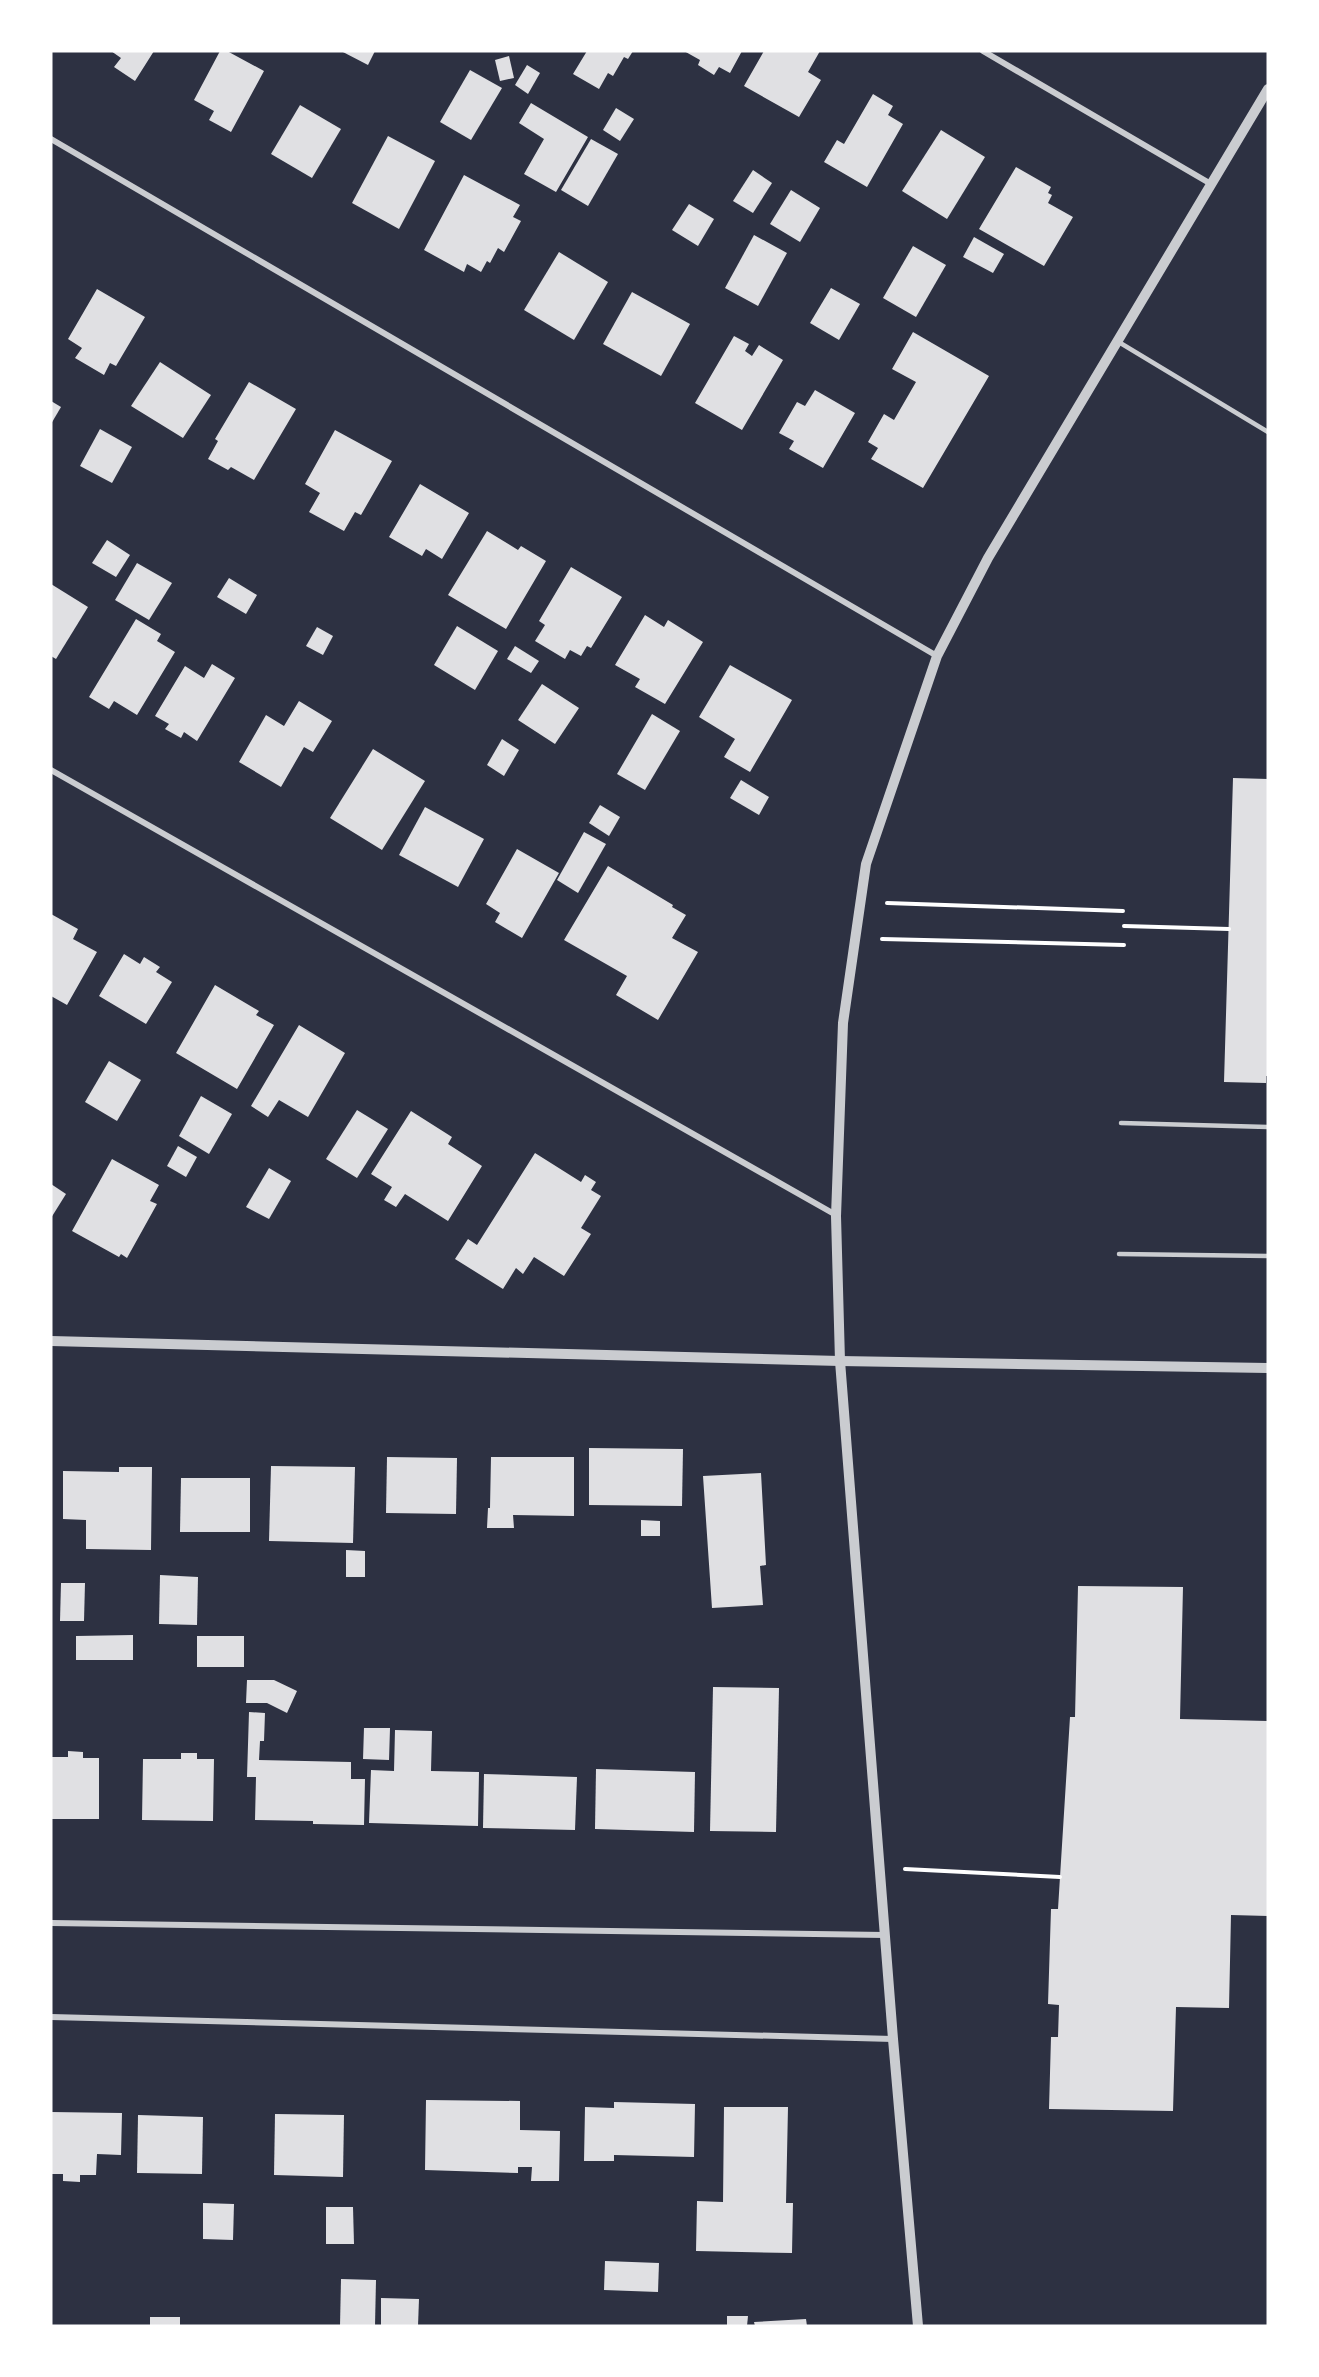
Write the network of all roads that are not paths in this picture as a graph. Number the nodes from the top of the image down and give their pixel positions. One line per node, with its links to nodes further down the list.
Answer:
1 (983, 51): 4 (street)
2 (1268, 89): 4 (street)
3 (51, 139): 7 (street)
4 (1211, 184): 5 (street)
5 (1117, 341): 6 (lane); 7 (street)
6 (1268, 432)
7 (937, 656): 11 (street)
8 (51, 770): 11 (street)
9 (1121, 1123): 10 (lane)
10 (1268, 1127)
11 (836, 1216): 15 (street)
12 (1119, 1254): 13 (lane)
13 (1268, 1256)
14 (51, 1341): 15 (street)
15 (840, 1360): 16 (street); 18 (street)
16 (1268, 1368)
17 (51, 1923): 18 (street)
18 (885, 1935): 20 (street)
19 (51, 2017): 20 (street)
20 (893, 2039): 21 (street)
21 (918, 2326)

